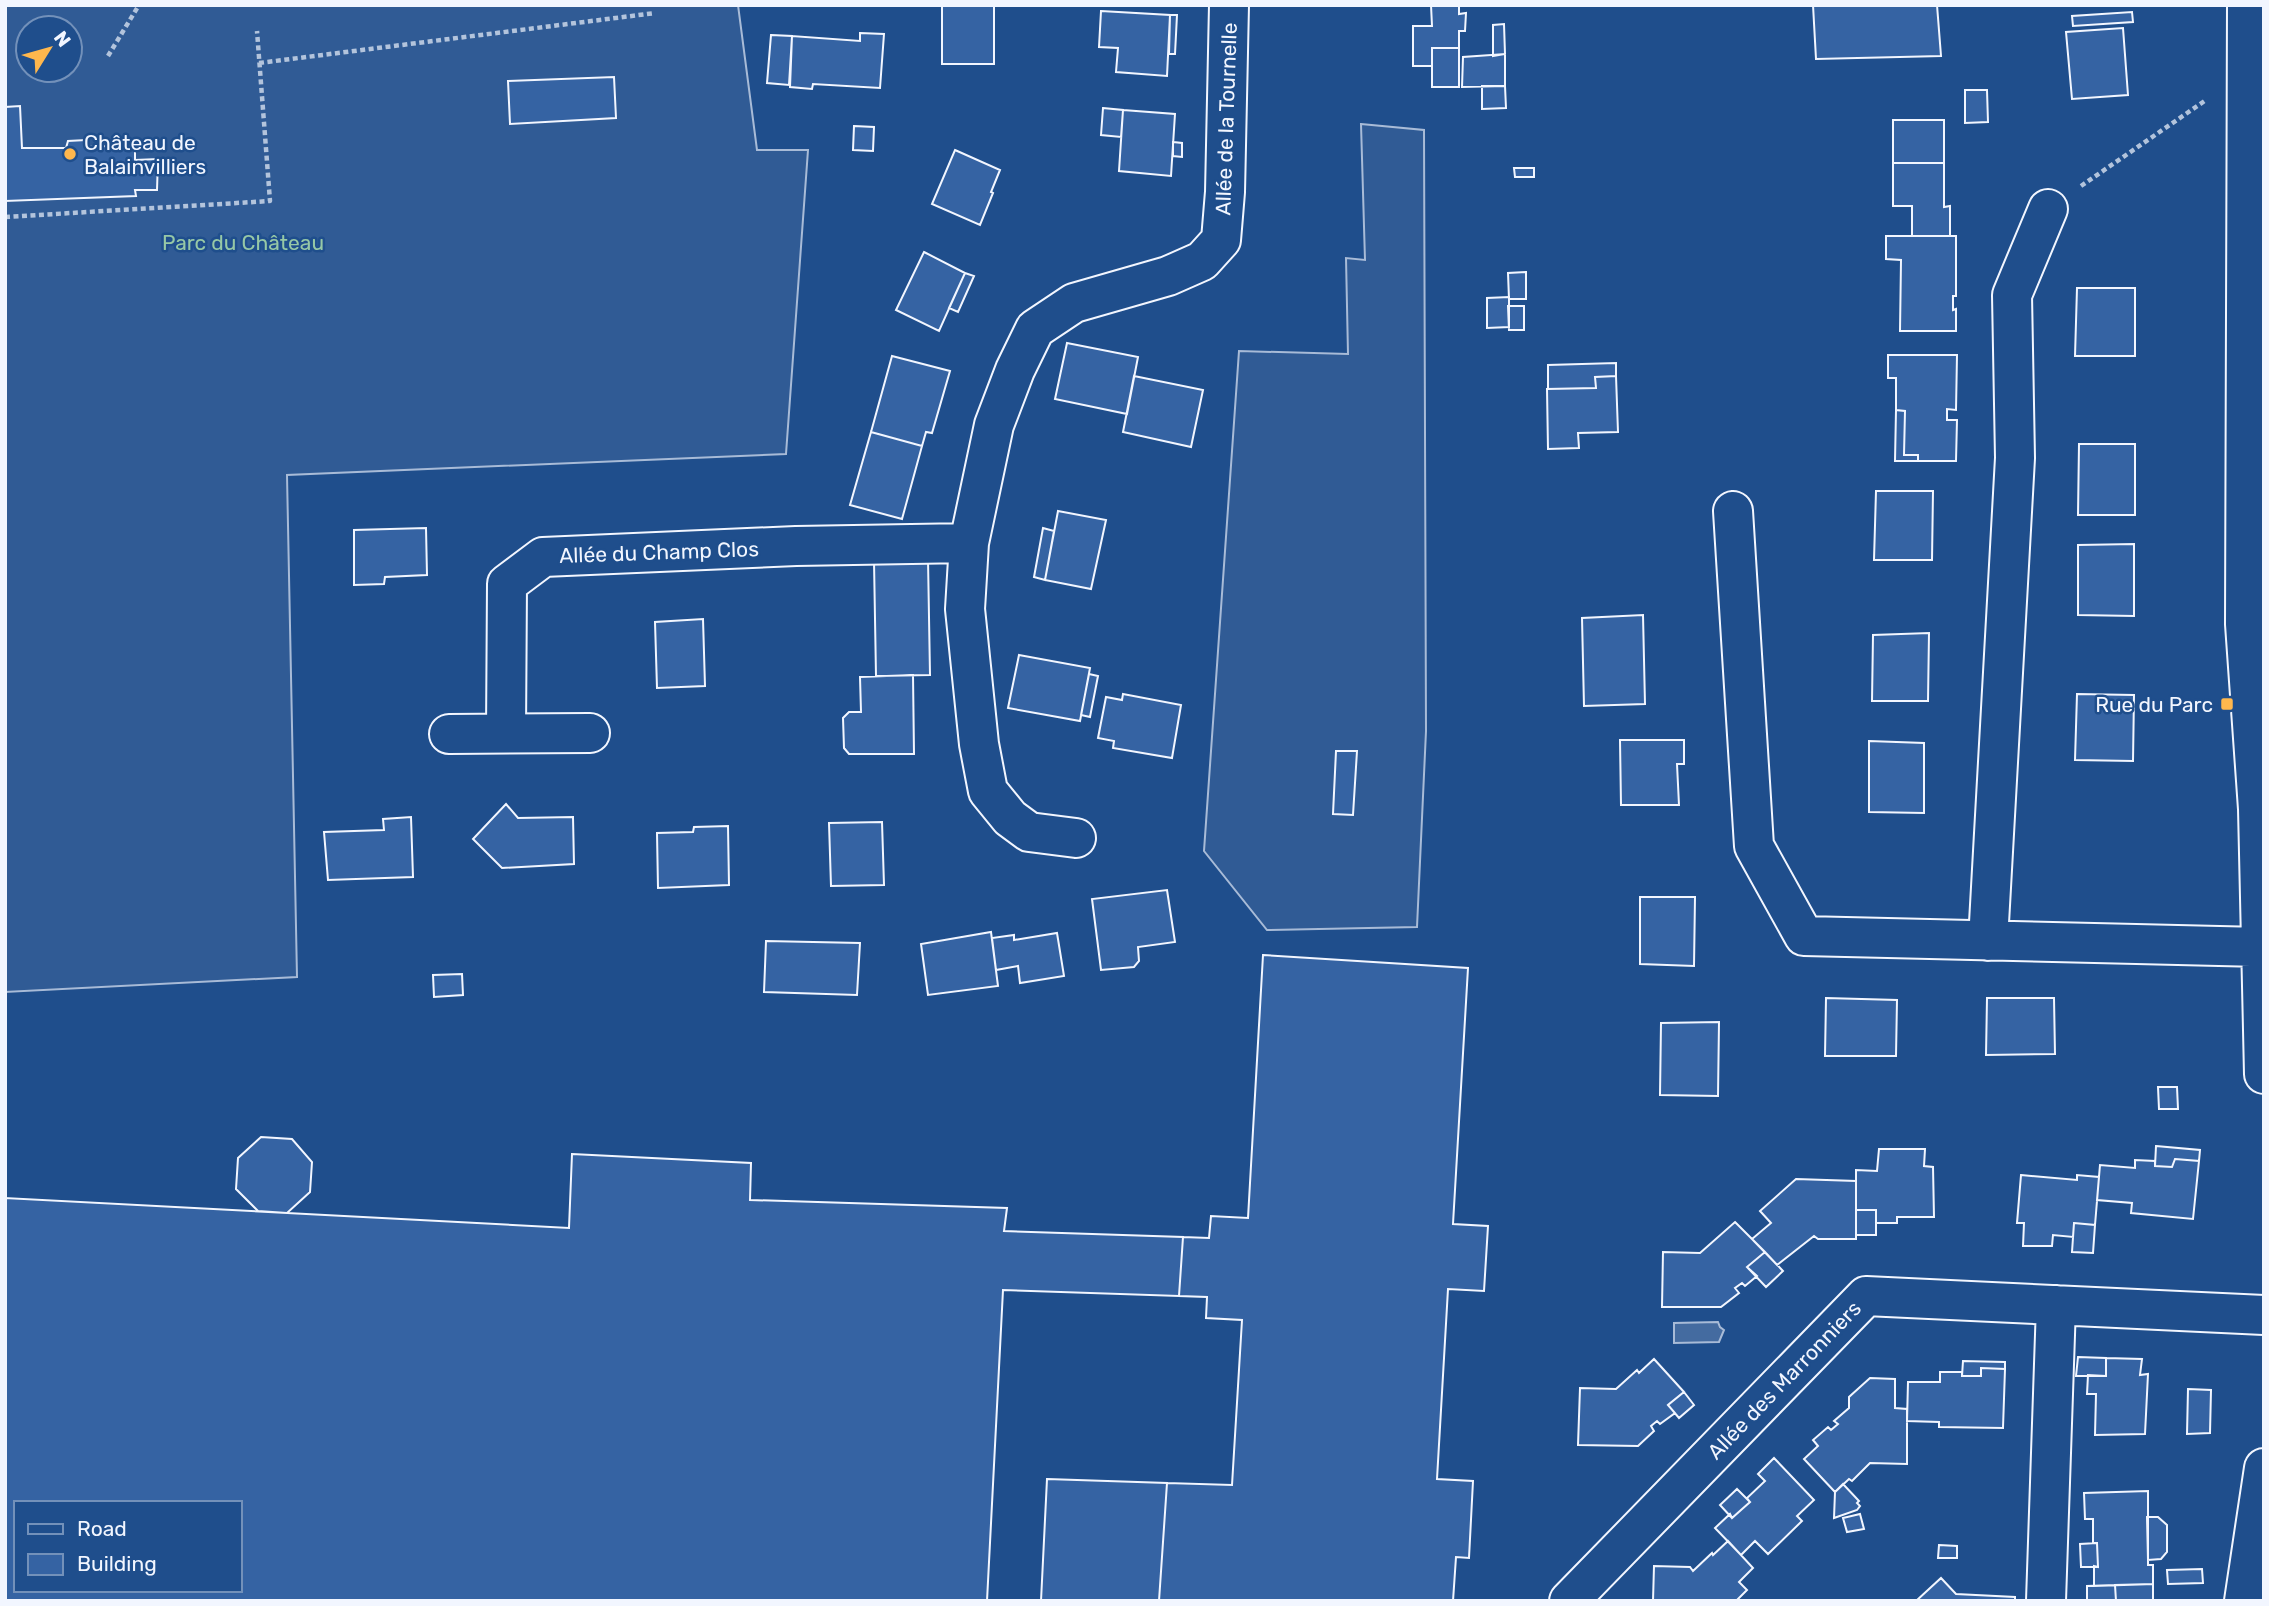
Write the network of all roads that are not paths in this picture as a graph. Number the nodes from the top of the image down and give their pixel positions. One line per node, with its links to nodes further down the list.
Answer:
1 (1229, 5): 5 (street, Allée de la Tournelle)
2 (2247, 5): 6 (street)
3 (2048, 209): 11 (street)
4 (1733, 511): 11 (street)
5 (969, 543): 7 (street, Allée du Champ Clos); 10 (street, Allée de la Tournelle)
6 (2257, 692): 12 (street)
7 (506, 732): 8 (street); 9 (street)
8 (590, 733)
9 (449, 734)
10 (1076, 838)
11 (1988, 941): 12 (street)
12 (2261, 947): 13 (street)
13 (2264, 1074)
14 (2056, 1305): 15 (street, Allée des Marronniers); 17 (street, Allée des Marronniers); 18 (street)
15 (2264, 1315)
16 (2264, 1468): 19 (street)
17 (1569, 1601)
18 (2046, 1601)
19 (2244, 1601)

